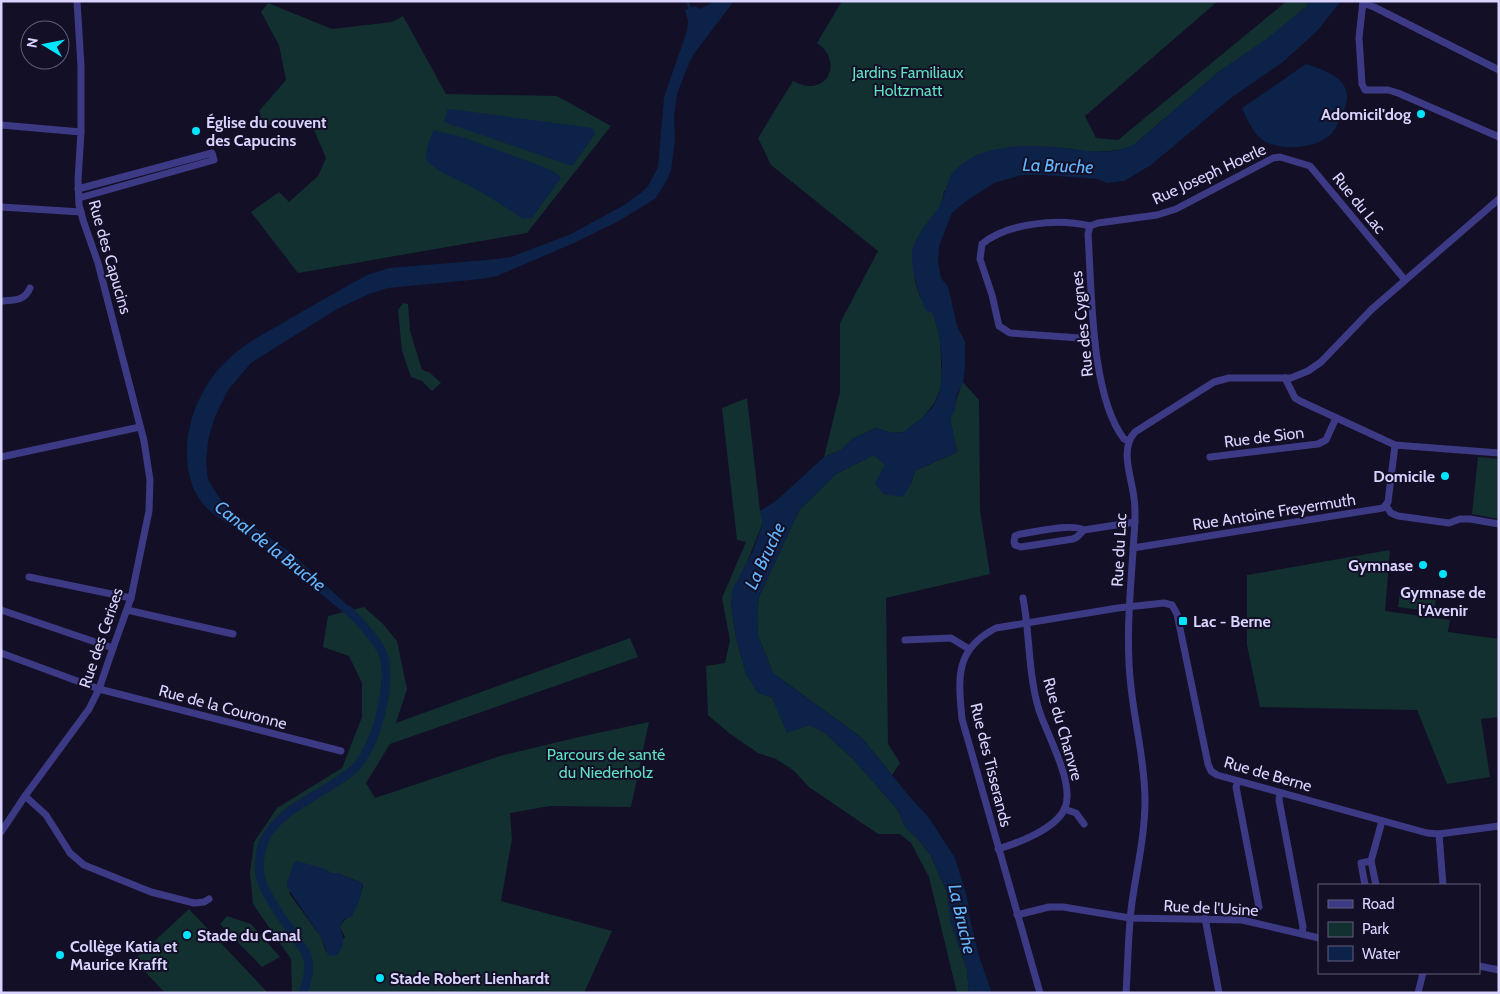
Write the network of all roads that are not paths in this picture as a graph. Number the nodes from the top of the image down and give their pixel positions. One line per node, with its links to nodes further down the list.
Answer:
1 (77, 1): 5 (street, Rue des Capucins)
2 (1363, 2): 3 (street); 6 (street)
3 (1499, 70)
4 (1, 125): 5 (street)
5 (81, 132): 8 (street, Rue des Capucins)
6 (1499, 137)
7 (1310, 166): 13 (street, Rue Joseph Hoerle); 14 (street, Rue du Lac)
8 (78, 189): 9 (street, Rue des Capucins); 9 (street)
9 (78, 198): 12 (street, Rue des Capucins)
10 (1499, 199): 14 (street)
11 (1, 207): 12 (street)
12 (81, 212): 20 (street, Rue des Capucins)
13 (1090, 226): 17 (street, Rue des Cygnes); 17 (street, Rue Joseph Hoerle)
14 (1405, 280): 18 (street)
15 (30, 288): 16 (street)
16 (1, 301)
17 (1094, 339): 21 (street, Rue des Cygnes)
18 (1285, 378): 19 (street); 21 (street)
19 (1336, 418): 22 (street); 25 (street, Rue de Sion)
20 (140, 426): 24 (street); 32 (street, Rue des Cerises)
21 (1129, 441): 27 (street, Rue du Lac)
22 (1395, 445): 23 (street); 26 (street)
23 (1499, 452)
24 (1, 457)
25 (1210, 457)
26 (1386, 506): 28 (street); 30 (street, Rue Antoine Freyermuth)
27 (1135, 522): 29 (street); 30 (street, Rue du Lac)
28 (1499, 524)
29 (1084, 530): 29 (street)
30 (1133, 548): 34 (street, Rue du Lac)
31 (29, 577): 32 (street)
32 (131, 598): 36 (street, Rue des Cerises)
33 (1023, 598): 37 (street, Rue du Chanvre)
34 (1130, 607): 37 (street, Rue des Tisserands); 45 (street, Rue de Berne); 62 (street, Rue du Lac)
35 (1, 610): 40 (street)
36 (127, 610): 38 (street); 40 (street, Rue des Cerises)
37 (1028, 623): 41 (street, Rue des Tisserands); 48 (street, Rue du Chanvre)
38 (232, 634)
39 (905, 640): 41 (street)
40 (113, 648): 43 (street, Rue des Cerises)
41 (969, 649): 54 (street, Rue des Tisserands)
42 (1, 653): 43 (street, Rue de la Couronne)
43 (99, 688): 44 (street, Rue de la Couronne); 47 (street, Rue des Cerises)
44 (341, 751)
45 (1238, 782): 46 (street, Rue de Berne); 60 (street)
46 (1280, 793): 49 (street, Rue de Berne); 64 (street)
47 (25, 796): 52 (street, Rue des Cerises); 59 (street)
48 (1064, 809): 50 (street); 54 (street)
49 (1382, 821): 53 (street, Rue de Berne); 55 (street)
50 (1084, 824)
51 (1499, 826): 53 (street, Rue de Berne)
52 (1, 832)
53 (1439, 834): 58 (street)
54 (998, 849): 61 (street, Rue des Tisserands)
55 (1371, 861): 56 (street); 57 (street)
56 (1365, 884)
57 (1376, 884)
58 (1443, 884)
59 (209, 899)
60 (1259, 907)
61 (1017, 915): 62 (street, Rue de l'Usine); 69 (street, Rue des Tisserands)
62 (1130, 918): 63 (street, Rue de l'Usine); 70 (street, Rue du Lac)
63 (1205, 918): 64 (street, Rue de l'Usine); 71 (street)
64 (1302, 934): 65 (street, Rue de l'Usine)
65 (1318, 938)
66 (1480, 966): 67 (street)
67 (1499, 970)
68 (1423, 974): 72 (street)
69 (1040, 993)
70 (1126, 993)
71 (1219, 993)
72 (1418, 993)

